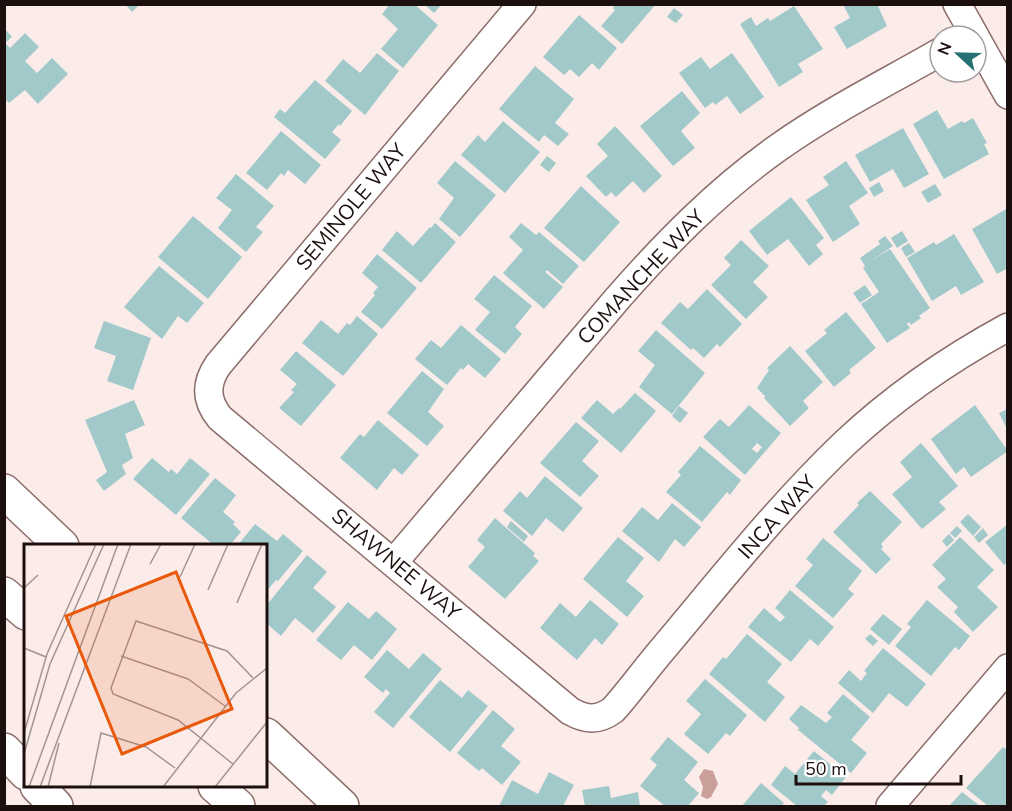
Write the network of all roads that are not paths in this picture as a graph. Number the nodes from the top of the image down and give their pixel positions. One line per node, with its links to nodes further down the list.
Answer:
1 (522, 4): 8 (street, SEMINOLE WAY)
2 (957, 4): 3 (street)
3 (967, 24)
4 (928, 59): 11 (street, COMANCHE WAY)
5 (988, 61): 6 (street)
6 (1008, 95)
7 (1008, 327): 15 (street, INCA WAY)
8 (220, 418): 11 (street, SHAWNEE WAY)
9 (4, 491): 10 (main road)
10 (61, 544)
11 (394, 562): 15 (street, SHAWNEE WAY)
12 (4, 594): 13 (main road)
13 (24, 611)
14 (1008, 668): 24 (street)
15 (570, 711)
16 (267, 736): 23 (main road)
17 (4, 750): 18 (main road)
18 (24, 771)
19 (38, 787): 21 (main road)
20 (216, 787): 22 (main road)
21 (56, 807)
22 (238, 807)
23 (342, 807)
24 (890, 807)

